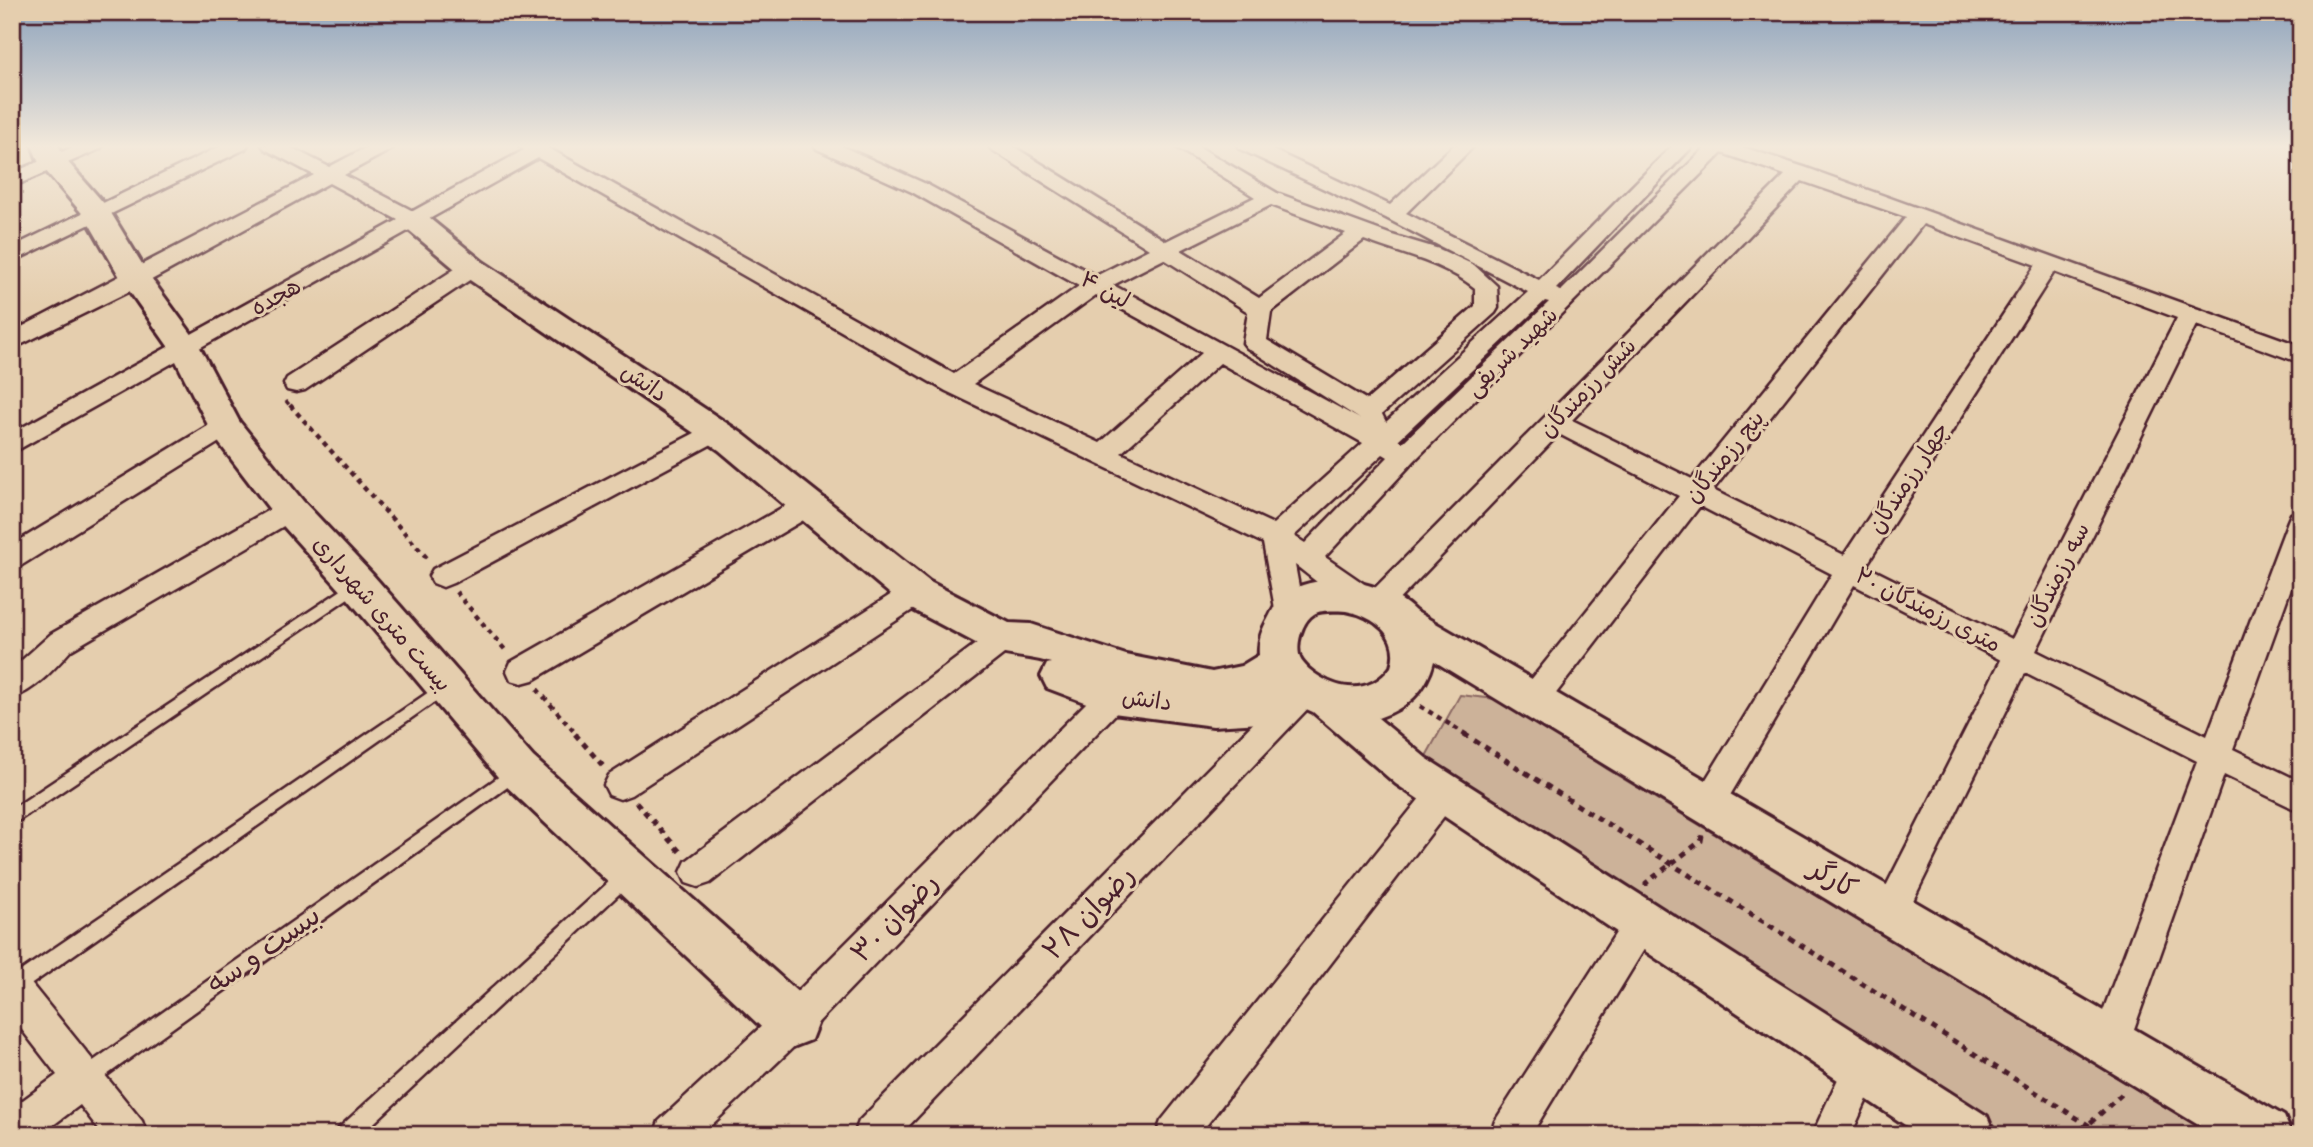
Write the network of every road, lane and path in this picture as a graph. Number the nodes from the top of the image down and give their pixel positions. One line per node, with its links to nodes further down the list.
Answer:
1 (85, 199): 17 (street, بیست متری شهرداری)
2 (129, 199): 17 (street)
3 (282, 199): 26 (street)
4 (375, 199): 20 (street, دانش)
5 (449, 199): 20 (street, هجده)
6 (625, 199): 37 (street)
7 (938, 199): 27 (street, لین ۴)
8 (1085, 199): 22 (street)
9 (1267, 199): 22 (street)
10 (1274, 199): 21 (street)
11 (1362, 199): 18 (street)
12 (1409, 199): 18 (street)
13 (1631, 199): 28 (street, شهید شریفی)
14 (1666, 199): 29 (street, شهید شریفی)
15 (1774, 199): 39 (street, شش رزمندگان)
16 (1873, 199): 19 (street)
17 (98, 214): 23 (street); 26 (street, بیست متری شهرداری)
18 (1393, 214): 28 (street)
19 (1919, 215): 24 (street); 46 (street, پنج رزمندگان)
20 (414, 220): 25 (street, دانش); 33 (street, هجده)
21 (1361, 232): 30 (street); 38 (street)
22 (1165, 248): 27 (street); 30 (street)
23 (12, 256)
24 (2049, 262): 31 (street); 53 (street, چهار رزمندگان)
25 (472, 268): 36 (street); 41 (street, دانش)
26 (136, 279): 32 (street); 33 (street, بیست متری شهرداری)
27 (1095, 285): 34 (street, لین ۴); 37 (street)
28 (1540, 290): 29 (street); 42 (street, شهید شریفی)
29 (1564, 301): 45 (street, شهید شریفی)
30 (1260, 309): 38 (street)
31 (2190, 314): 35 (street); 60 (street, سه رزمندگان)
32 (12, 342)
33 (185, 347): 40 (street, بیست متری شهرداری); 43 (street, هجده)
34 (1218, 352): 42 (street, لین ۴); 44 (street)
35 (2301, 355)
36 (296, 384): 54 (path)
37 (956, 385): 44 (street)
38 (1369, 412): 42 (street)
39 (1556, 422): 46 (street, ۲۰ متری رزمندگان); 57 (street, شش رزمندگان)
40 (225, 427): 48 (street, بیست متری شهرداری); 51 (street)
41 (716, 431): 47 (street, دانش); 54 (street)
42 (1382, 442): 45 (street, لین ۴); 50 (street, شهید شریفی)
43 (12, 444)
44 (1103, 455): 50 (street)
45 (1405, 455): 52 (street, شهید شریفی)
46 (1696, 492): 53 (street, ۲۰ متری رزمندگان); 68 (street, پنج رزمندگان)
47 (808, 505): 56 (street, دانش); 61 (street)
48 (290, 510): 55 (street, بیست متری شهرداری); 64 (street)
49 (2301, 521): 69 (street)
50 (1276, 537): 52 (street); 58 (street)
51 (12, 558)
52 (1306, 560): 57 (street)
53 (1849, 570): 60 (street, ۲۰ متری رزمندگان); 74 (street, چهار رزمندگان)
54 (443, 576): 61 (path)
55 (358, 584): 65 (street, بیست متری شهرداری); 75 (lane)
56 (916, 593): 59 (street, دانش); 72 (street)
57 (1381, 609): 58 (street); 62 (street, کارگر); 63 (street)
58 (1290, 614): 63 (street)
59 (1003, 639): 63 (street, دانش); 66 (street, دانش); 77 (street)
60 (2018, 655): 69 (street, ۲۰ متری رزمندگان); 79 (street, سه رزمندگان)
61 (522, 671): 72 (path)
62 (1488, 674): 67 (street); 68 (street, کارگر)
63 (1305, 685): 66 (street, دانش); 71 (street); 91 (street, رضوان ۲۸)
64 (12, 686)
65 (446, 687): 70 (street, بیست متری شهرداری); 81 (lane)
66 (1112, 696): 82 (street, رضوان ۳۰)
67 (1404, 696): 71 (street); 76 (path)
68 (1533, 701): 74 (street, کارگر)
69 (2214, 754): 73 (street, ۲۰ متری رزمندگان); 83 (street)
70 (518, 770): 78 (street, بیست متری شهرداری); 85 (lane, بیست و سه)
71 (1428, 782): 80 (street); 92 (street)
72 (620, 785): 77 (path)
73 (2301, 797)
74 (1708, 804): 76 (path); 79 (street, کارگر)
75 (12, 817)
76 (1672, 864): 80 (path); 86 (path)
77 (698, 872)
78 (630, 874): 82 (street, بیست متری شهرداری); 89 (lane)
79 (1890, 912): 83 (street, کارگر)
80 (1642, 922): 84 (street); 93 (street)
81 (12, 988): 85 (street)
82 (793, 1022): 90 (street, رضوان ۳۰)
83 (2110, 1043): 86 (path); 98 (street, کارگر)
84 (1863, 1066): 94 (street); 95 (street)
85 (85, 1079): 87 (street, بیست و سه); 88 (street)
86 (2088, 1125): 96 (path); 97 (path)
87 (12, 1132)
88 (128, 1135)
89 (346, 1135)
90 (673, 1135)
91 (873, 1135)
92 (1175, 1135)
93 (1509, 1135)
94 (1831, 1135)
95 (1968, 1135)
96 (2070, 1135)
97 (2104, 1135)
98 (2265, 1135)

